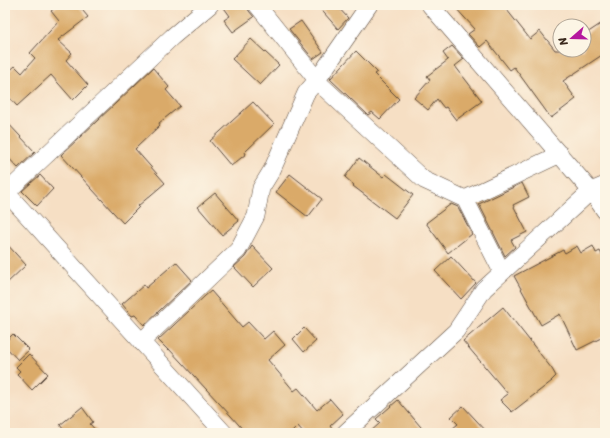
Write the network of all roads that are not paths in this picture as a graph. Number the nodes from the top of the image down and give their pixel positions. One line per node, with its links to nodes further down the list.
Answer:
1 (210, 5): 8 (street)
2 (257, 5): 5 (street)
3 (369, 5): 5 (street)
4 (430, 5): 6 (street)
5 (317, 80): 9 (street); 12 (street)
6 (560, 154): 7 (street); 9 (street)
7 (598, 188): 10 (street); 11 (street)
8 (6, 192): 12 (street)
9 (465, 199): 11 (street)
10 (605, 211)
11 (502, 272): 14 (street)
12 (142, 342): 13 (street)
13 (224, 433)
14 (345, 433)

